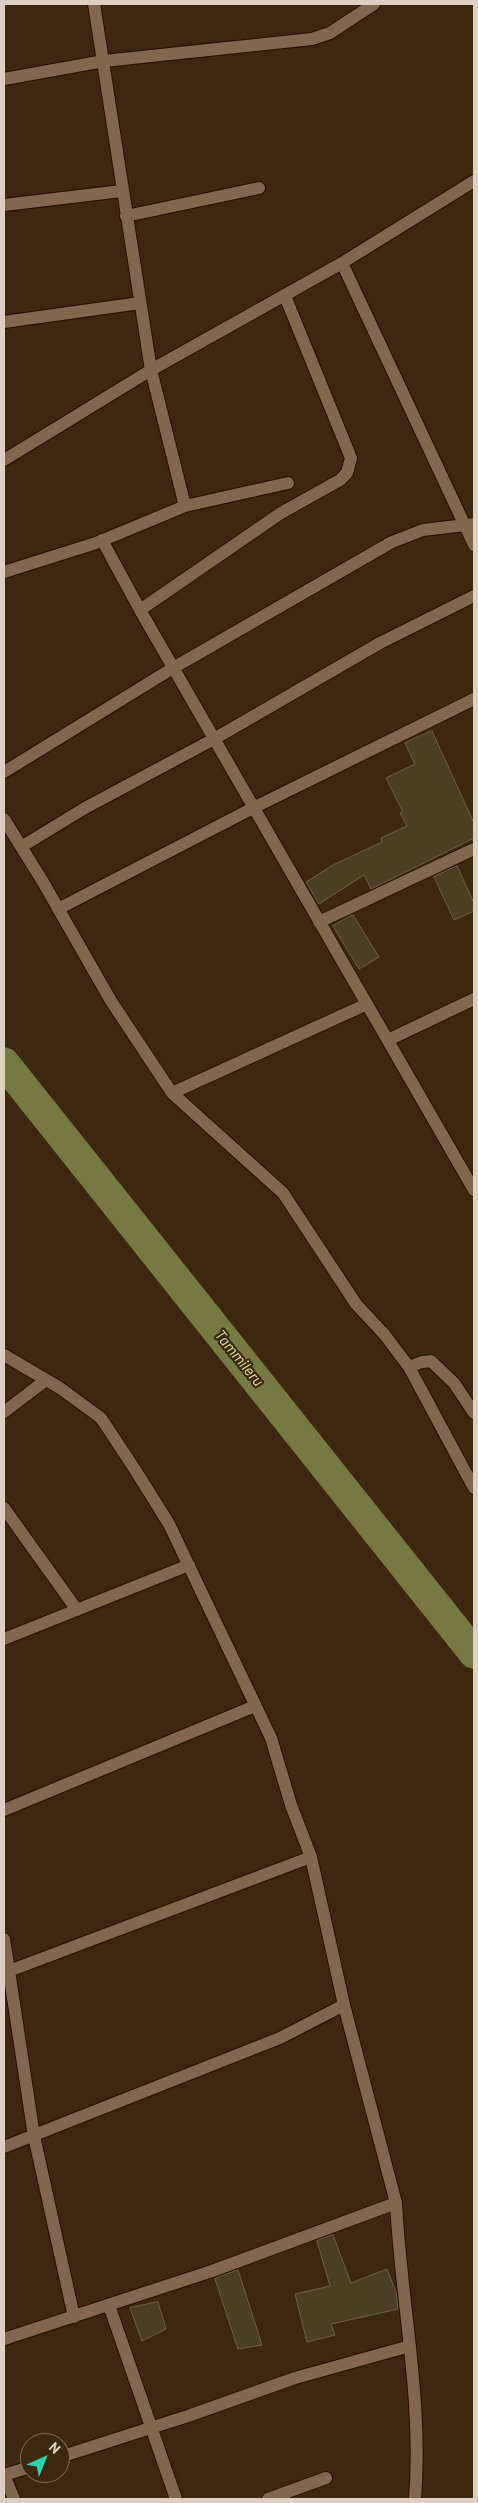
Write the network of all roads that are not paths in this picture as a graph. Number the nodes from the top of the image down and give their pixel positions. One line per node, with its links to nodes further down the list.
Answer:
1 (94, 4): 3 (street)
2 (374, 4): 3 (street)
3 (104, 61): 4 (street); 7 (street)
4 (4, 79)
5 (474, 181): 10 (street)
6 (259, 188): 9 (street)
7 (122, 192): 8 (street); 9 (street)
8 (4, 205)
9 (126, 216): 12 (street)
10 (342, 263): 11 (street); 18 (street)
11 (285, 296): 14 (street); 23 (street)
12 (140, 303): 13 (street); 14 (street)
13 (4, 322)
14 (151, 370): 15 (street); 17 (street)
15 (4, 460)
16 (288, 483): 17 (street)
17 (185, 506): 19 (street)
18 (470, 524): 20 (street); 24 (street)
19 (102, 540): 21 (street); 23 (street)
20 (474, 545)
21 (4, 572)
22 (474, 596): 26 (street)
23 (140, 610): 24 (street)
24 (173, 668): 26 (street); 27 (street)
25 (474, 699): 28 (street)
26 (214, 739): 28 (street); 30 (street)
27 (4, 772)
28 (253, 808): 32 (street); 33 (street)
29 (4, 819): 30 (street)
30 (21, 847): 32 (street)
31 (474, 849): 33 (street)
32 (58, 909): 37 (street)
33 (319, 922): 35 (street)
34 (474, 999): 36 (street)
35 (367, 1004): 36 (street); 37 (street)
36 (388, 1040): 38 (street)
37 (172, 1093): 40 (street)
38 (474, 1190)
39 (4, 1355): 41 (street)
40 (409, 1367): 43 (street); 44 (street)
41 (46, 1380): 42 (street); 46 (street)
42 (4, 1412)
43 (474, 1413)
44 (474, 1488)
45 (4, 1508): 47 (street)
46 (189, 1565): 47 (street); 49 (street)
47 (77, 1610): 48 (street)
48 (4, 1639)
49 (255, 1706): 50 (street); 51 (street)
50 (4, 1810)
51 (311, 1857): 53 (street); 54 (street)
52 (4, 1939): 53 (street)
53 (6, 1972): 55 (street)
54 (344, 2005): 55 (street); 57 (street)
55 (34, 2136): 56 (street); 59 (street)
56 (4, 2147)
57 (396, 2203): 58 (street); 61 (street)
58 (109, 2306): 59 (street); 62 (street)
59 (74, 2317): 60 (street)
60 (4, 2339)
61 (410, 2346): 62 (street); 70 (street)
62 (151, 2428): 63 (street); 68 (street)
63 (70, 2454)
64 (20, 2470): 65 (street)
65 (4, 2475): 67 (street)
66 (326, 2478): 69 (street)
67 (14, 2499)
68 (176, 2499)
69 (268, 2499)
70 (415, 2499)

